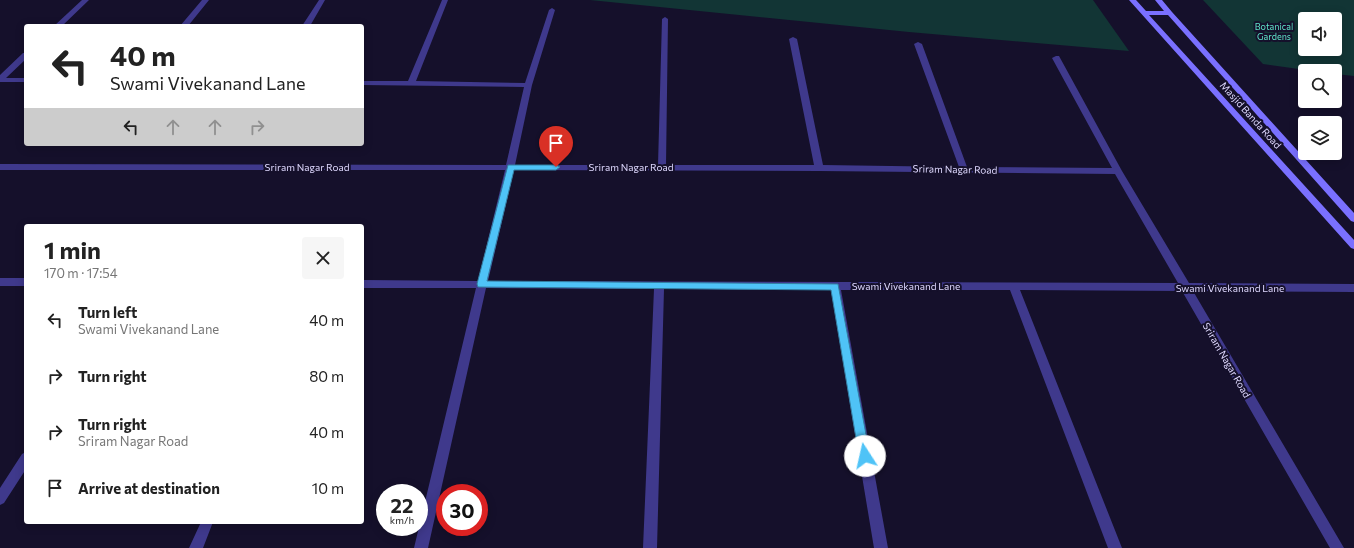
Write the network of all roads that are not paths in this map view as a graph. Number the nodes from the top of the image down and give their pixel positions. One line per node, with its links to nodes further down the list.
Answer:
1 (86, 0): 11 (street)
2 (206, 0): 12 (street)
3 (322, 0): 13 (street)
4 (445, 0): 21 (street)
5 (1132, 0): 8 (main road, Masjid Banda Road)
6 (1158, 0): 9 (main road, Masjid Banda Road)
7 (552, 10): 22 (street)
8 (1144, 13): 9 (main road); 30 (main road, Masjid Banda Road)
9 (1170, 13): 29 (main road, Masjid Banda Road)
10 (665, 19): 25 (street)
11 (60, 24)
12 (186, 24)
13 (307, 24)
14 (793, 38): 26 (street)
15 (918, 44): 27 (street)
16 (24, 57): 18 (street)
17 (1056, 58): 28 (street, Sriram Nagar Road)
18 (0, 79): 19 (street)
19 (24, 80)
20 (364, 83): 21 (street)
21 (411, 83): 22 (street)
22 (528, 85): 24 (street)
23 (0, 167): 24 (street, Sriram Nagar Road)
24 (510, 167): 25 (street, Sriram Nagar Road); 34 (street)
25 (662, 168): 26 (street, Sriram Nagar Road)
26 (819, 168): 27 (street, Sriram Nagar Road)
27 (964, 169): 28 (street, Sriram Nagar Road)
28 (1118, 171): 38 (street, Sriram Nagar Road)
29 (1354, 219)
30 (1354, 246)
31 (0, 282): 32 (street)
32 (24, 282)
33 (364, 284): 34 (street, Swami Vivekanand Lane)
34 (482, 284): 35 (street, Swami Vivekanand Lane); 44 (street)
35 (658, 285): 36 (street, Swami Vivekanand Lane); 45 (street)
36 (835, 286): 37 (street, Swami Vivekanand Lane); 46 (street)
37 (1014, 287): 38 (street, Swami Vivekanand Lane); 47 (street)
38 (1185, 288): 39 (street, Swami Vivekanand Lane); 48 (street, Sriram Nagar Road)
39 (1354, 288)
40 (24, 461): 41 (street)
41 (0, 499)
42 (206, 524): 43 (street)
43 (196, 548)
44 (421, 548)
45 (650, 548)
46 (881, 548)
47 (1115, 548)
48 (1337, 548)

